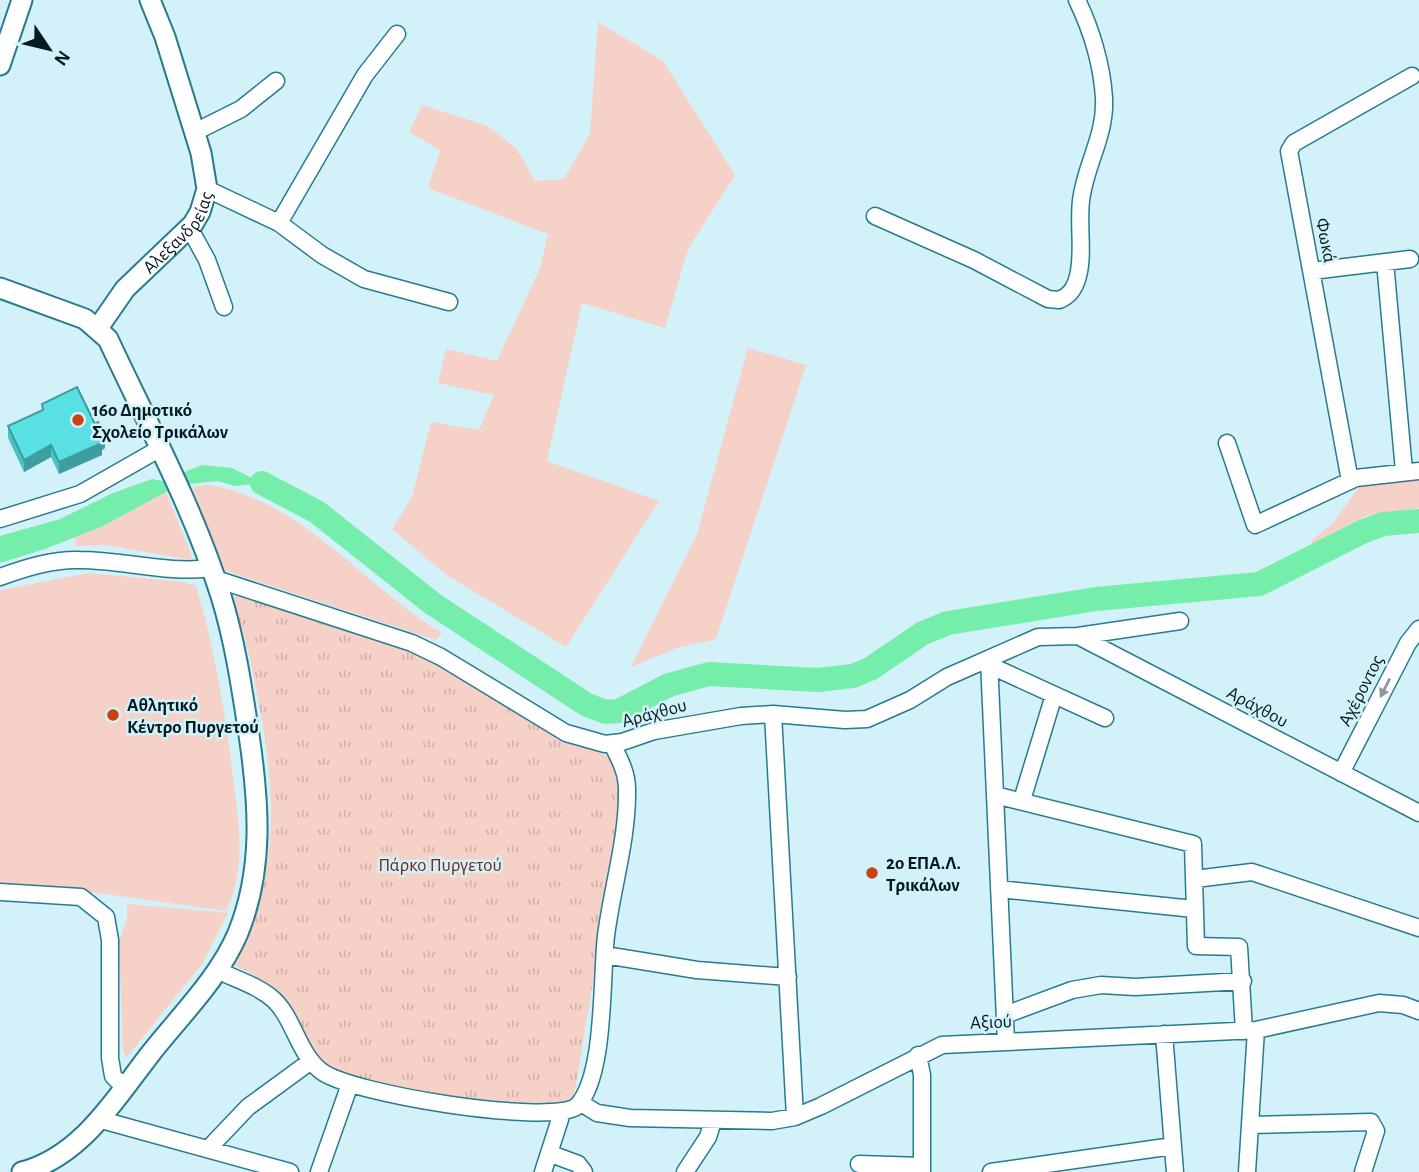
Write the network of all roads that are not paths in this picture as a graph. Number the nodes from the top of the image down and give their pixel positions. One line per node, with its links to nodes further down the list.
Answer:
1 (22, 0): 5 (street)
2 (150, 0): 8 (street, Αλεξανδρείας)
3 (1077, 0): 10 (street)
4 (397, 34): 11 (street)
5 (0, 65)
6 (1412, 76): 15 (street, Φωκά)
7 (276, 81): 8 (street)
8 (195, 132): 9 (street, Αλεξανδρείας)
9 (207, 189): 11 (street); 12 (street, Αλεξανδρείας)
10 (875, 216)
11 (279, 223): 17 (street)
12 (189, 227): 18 (street); 19 (street, Αλεξανδρείας)
13 (1410, 259): 14 (street)
14 (1385, 262): 15 (street); 22 (street)
15 (1312, 271): 23 (street, Φωκά)
16 (0, 288): 19 (street)
17 (449, 302)
18 (224, 307)
19 (98, 328): 21 (street)
20 (1227, 443): 23 (street)
21 (161, 453): 24 (street); 25 (street)
22 (1412, 471): 23 (street)
23 (1350, 481)
24 (0, 519)
25 (213, 573): 26 (street); 34 (street, Αράχθου); 45 (street)
26 (0, 577)
27 (1180, 621): 29 (street, Αράχθου)
28 (1419, 629): 35 (street, Αχέροντος, one-way to 35)
29 (1078, 636): 30 (street, Αράχθου); 35 (street, Αράχθου)
30 (989, 663): 31 (street); 32 (street, Αράχθου); 36 (street)
31 (1054, 695): 33 (street); 37 (street)
32 (773, 714): 34 (street, Αράχθου); 46 (street)
33 (1105, 718)
34 (612, 744): 44 (street)
35 (1341, 773): 38 (street, Αράχθου)
36 (995, 795): 37 (street); 40 (street)
37 (1022, 800): 39 (street)
38 (1419, 813)
39 (1195, 879): 42 (street); 43 (street)
40 (999, 889): 42 (street); 49 (street)
41 (0, 892): 56 (street)
42 (1194, 909): 47 (street)
43 (1419, 928)
44 (605, 955): 46 (street); 57 (street)
45 (217, 970): 54 (street); 56 (street)
46 (788, 977): 59 (street)
47 (1242, 981): 49 (street); 50 (street)
48 (1419, 1011): 50 (street, Αξιού)
49 (1005, 1015): 52 (street)
50 (1250, 1031): 51 (street, Αξιού); 62 (street)
51 (1164, 1034): 52 (street, Αξιού); 63 (street)
52 (1006, 1042): 53 (street, Αξιού)
53 (918, 1055): 59 (street, Αξιού); 67 (street)
54 (311, 1061): 55 (street); 64 (street)
55 (350, 1084): 58 (street); 70 (street)
56 (124, 1087): 60 (street)
57 (580, 1103): 58 (street); 61 (street, Αξιού)
58 (562, 1113): 65 (street)
59 (795, 1116): 61 (street, Αξιού)
60 (97, 1119): 64 (street); 68 (street)
61 (713, 1121): 73 (street)
62 (1251, 1125): 76 (street); 77 (street)
63 (1173, 1146): 74 (street); 75 (street)
64 (208, 1149): 69 (street)
65 (551, 1154): 71 (street); 72 (street)
66 (859, 1164): 67 (street)
67 (922, 1169)
68 (22, 1172)
69 (290, 1172)
70 (320, 1172)
71 (543, 1172)
72 (583, 1172)
73 (685, 1172)
74 (991, 1172)
75 (1175, 1172)
76 (1247, 1172)
77 (1363, 1172)

